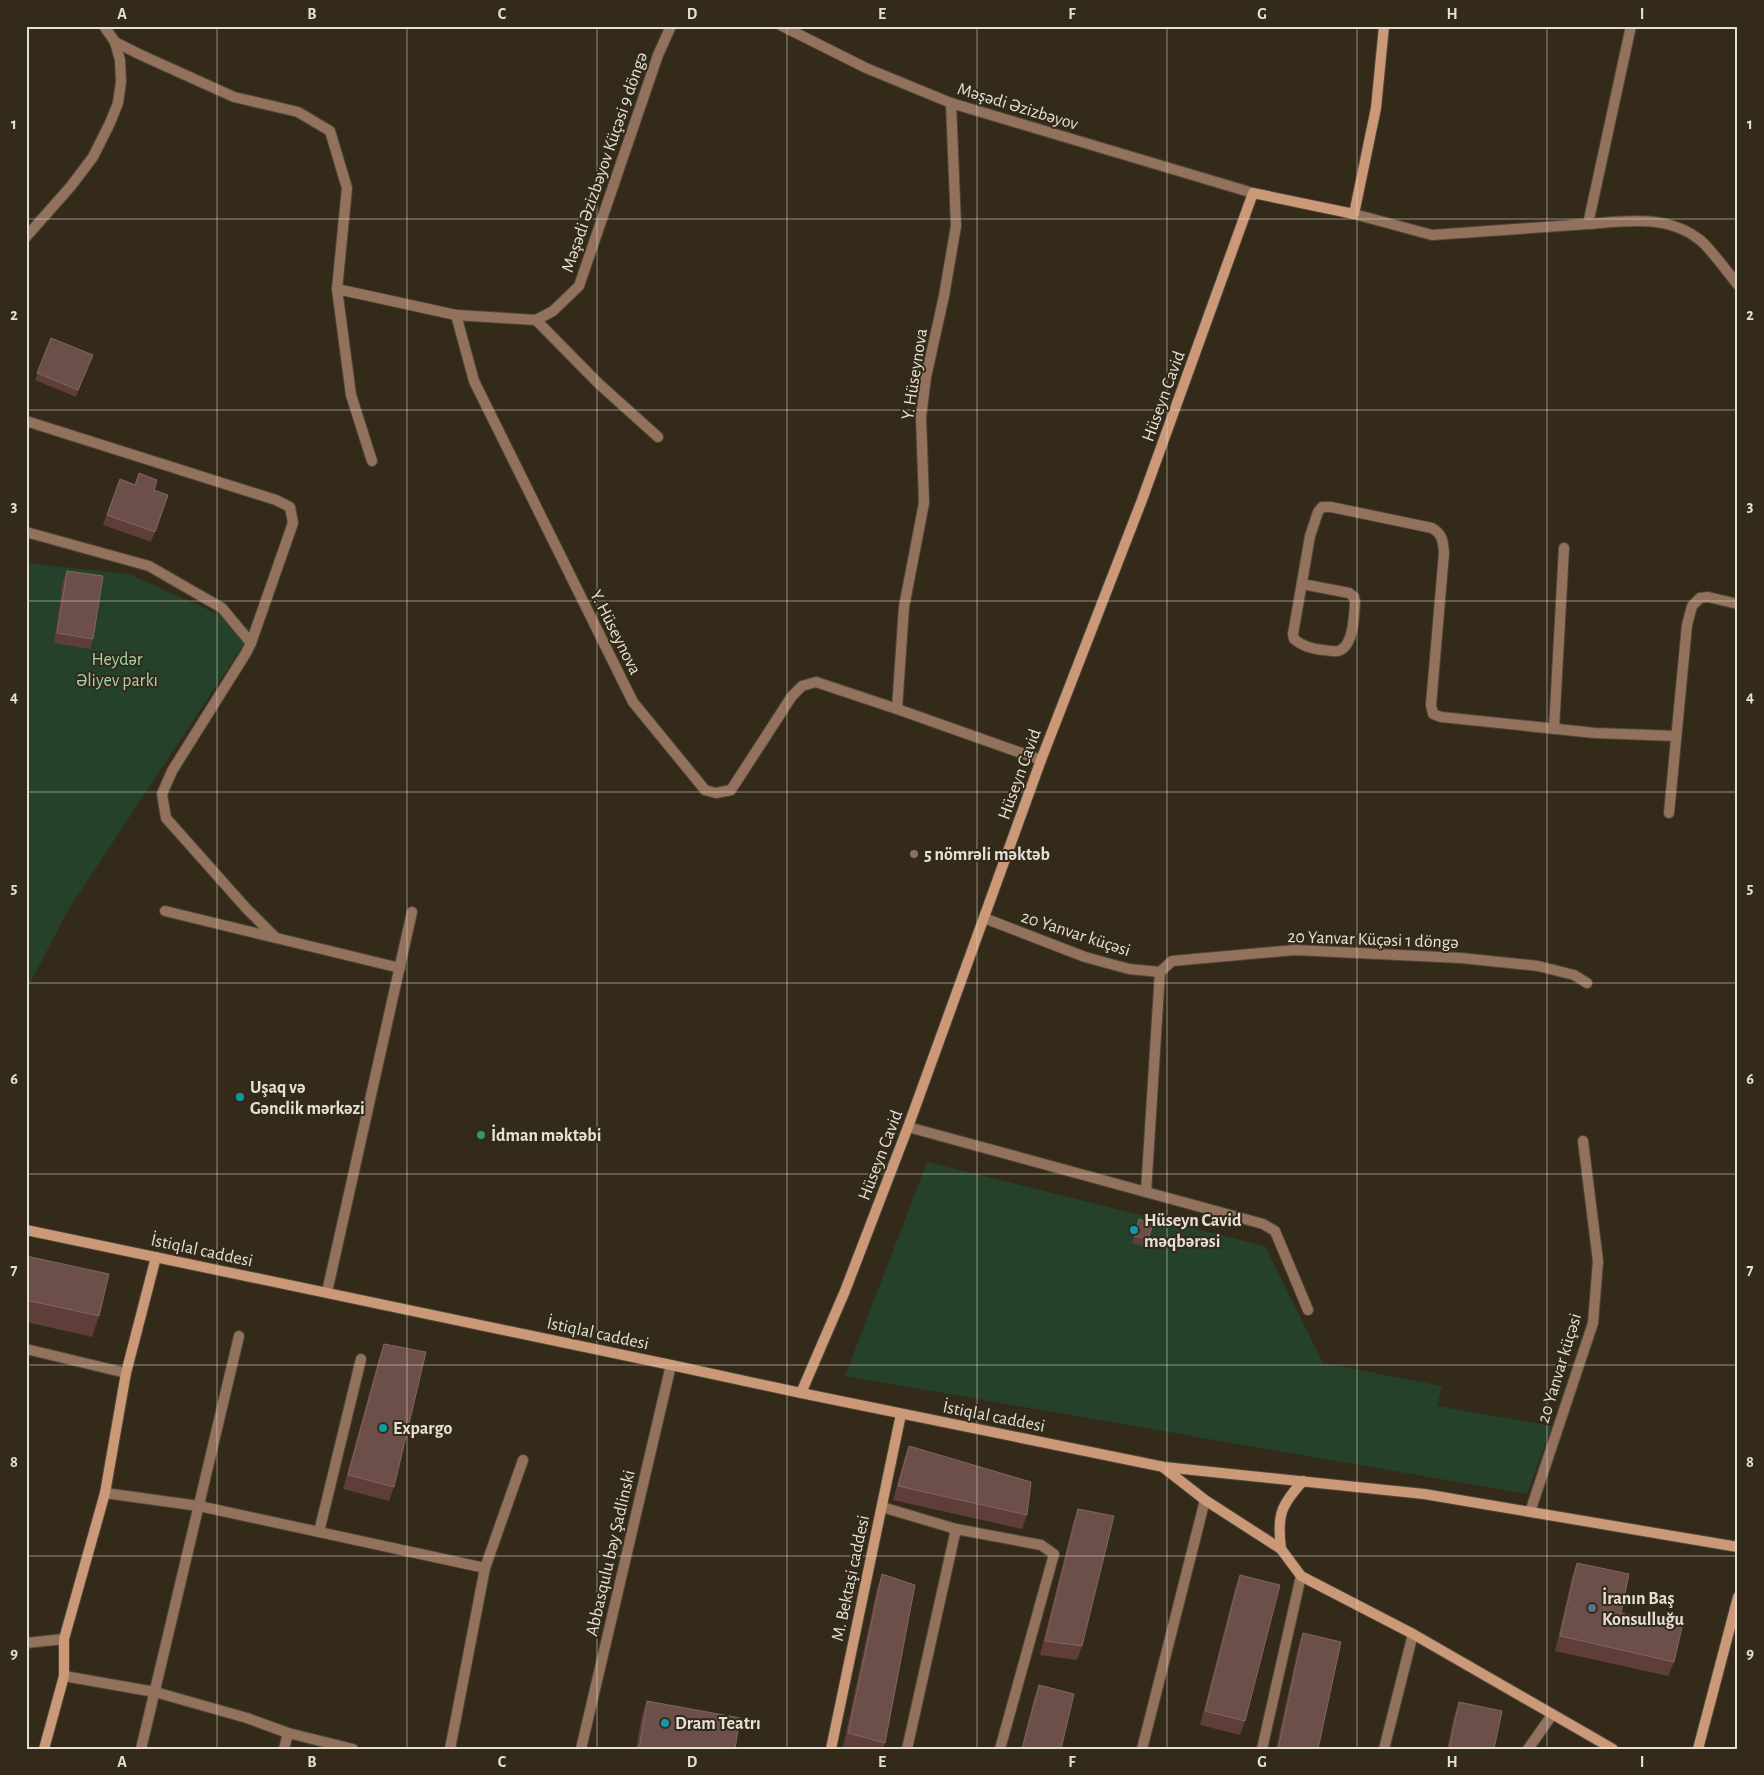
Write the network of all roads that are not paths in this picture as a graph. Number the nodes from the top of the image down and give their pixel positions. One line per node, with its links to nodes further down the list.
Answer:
1 (104, 26): 6 (street)
2 (671, 26): 15 (street, Məşədi Əzizbəyov Küçəsi 9 döngə)
3 (782, 26): 7 (street, Məşədi Əzizbəyov)
4 (1384, 26): 9 (main road)
5 (1631, 26): 10 (street)
6 (115, 42): 11 (street); 13 (street)
7 (951, 103): 8 (street, Məşədi Əzizbəyov); 24 (street, Y. Hüseynova)
8 (1254, 194): 9 (main road); 27 (main road, Hüseyn Cavid)
9 (1354, 214): 10 (street)
10 (1588, 224): 12 (street)
11 (26, 237)
12 (1738, 285)
13 (337, 289): 14 (street); 18 (street)
14 (456, 315): 15 (street); 24 (street, Y. Hüseynova)
15 (536, 320): 17 (street)
16 (26, 421): 23 (street)
17 (658, 436)
18 (372, 461)
19 (26, 532): 23 (street)
20 (1564, 548): 25 (street)
21 (1302, 584): 21 (street); 25 (street)
22 (1738, 604): 26 (street)
23 (251, 643): 32 (street)
24 (897, 709): 27 (street, Y. Hüseynova)
25 (1554, 729): 26 (street)
26 (1676, 736): 28 (street)
27 (1041, 760): 31 (main road, Hüseyn Cavid)
28 (1669, 813)
29 (165, 911): 32 (street)
30 (412, 912): 33 (street)
31 (984, 918): 34 (street, 20 Yanvar küçəsi); 36 (main road, Hüseyn Cavid)
32 (276, 938): 33 (street)
33 (400, 968): 41 (street)
34 (1160, 972): 35 (street, 20 Yanvar Küçəsi 1 döngə); 38 (street)
35 (1587, 983)
36 (908, 1127): 38 (street); 48 (main road, Hüseyn Cavid)
37 (1583, 1141): 57 (street, 20 Yanvar küçəsi)
38 (1146, 1192): 42 (street)
39 (26, 1230): 40 (main road, İstiqlal caddesi)
40 (156, 1257): 41 (main road, İstiqlal caddesi); 47 (main road)
41 (327, 1292): 46 (main road, İstiqlal caddesi)
42 (1308, 1310)
43 (240, 1336): 55 (street)
44 (26, 1349): 47 (street)
45 (361, 1360): 59 (street)
46 (671, 1365): 48 (main road, İstiqlal caddesi); 77 (street, Abbasqulu bəy Şadlinski)
47 (126, 1373): 53 (main road)
48 (801, 1393): 49 (main road, İstiqlal caddesi)
49 (901, 1414): 51 (main road, İstiqlal caddesi); 56 (main road, M. Bektaşi caddesi)
50 (523, 1460): 62 (street)
51 (1164, 1467): 52 (main road, İstiqlal caddesi); 54 (main road)
52 (1303, 1481): 57 (main road, İstiqlal caddesi); 61 (main road)
53 (106, 1493): 55 (street); 66 (main road)
54 (1205, 1500): 61 (main road); 81 (street)
55 (199, 1506): 59 (street); 69 (street)
56 (882, 1507): 58 (street); 78 (main road, M. Bektaşi caddesi)
57 (1530, 1512): 60 (main road, İstiqlal caddesi)
58 (956, 1528): 79 (street); 80 (street)
59 (319, 1532): 62 (street)
60 (1738, 1547)
61 (1281, 1550): 63 (main road)
62 (485, 1568): 76 (street)
63 (1301, 1576): 65 (main road); 82 (street)
64 (1738, 1597): 86 (main road)
65 (1412, 1634): 70 (main road); 83 (street)
66 (64, 1639): 67 (street); 68 (main road)
67 (26, 1643)
68 (64, 1676): 69 (street); 72 (main road)
69 (155, 1692): 71 (street); 73 (street)
70 (1552, 1715): 84 (street); 85 (main road)
71 (288, 1733): 74 (street); 75 (street)
72 (44, 1749)
73 (142, 1749)
74 (284, 1749)
75 (353, 1749)
76 (450, 1749)
77 (581, 1749)
78 (831, 1749)
79 (907, 1749)
80 (1000, 1749)
81 (1142, 1749)
82 (1262, 1749)
83 (1384, 1749)
84 (1528, 1749)
85 (1613, 1749)
86 (1698, 1749)

